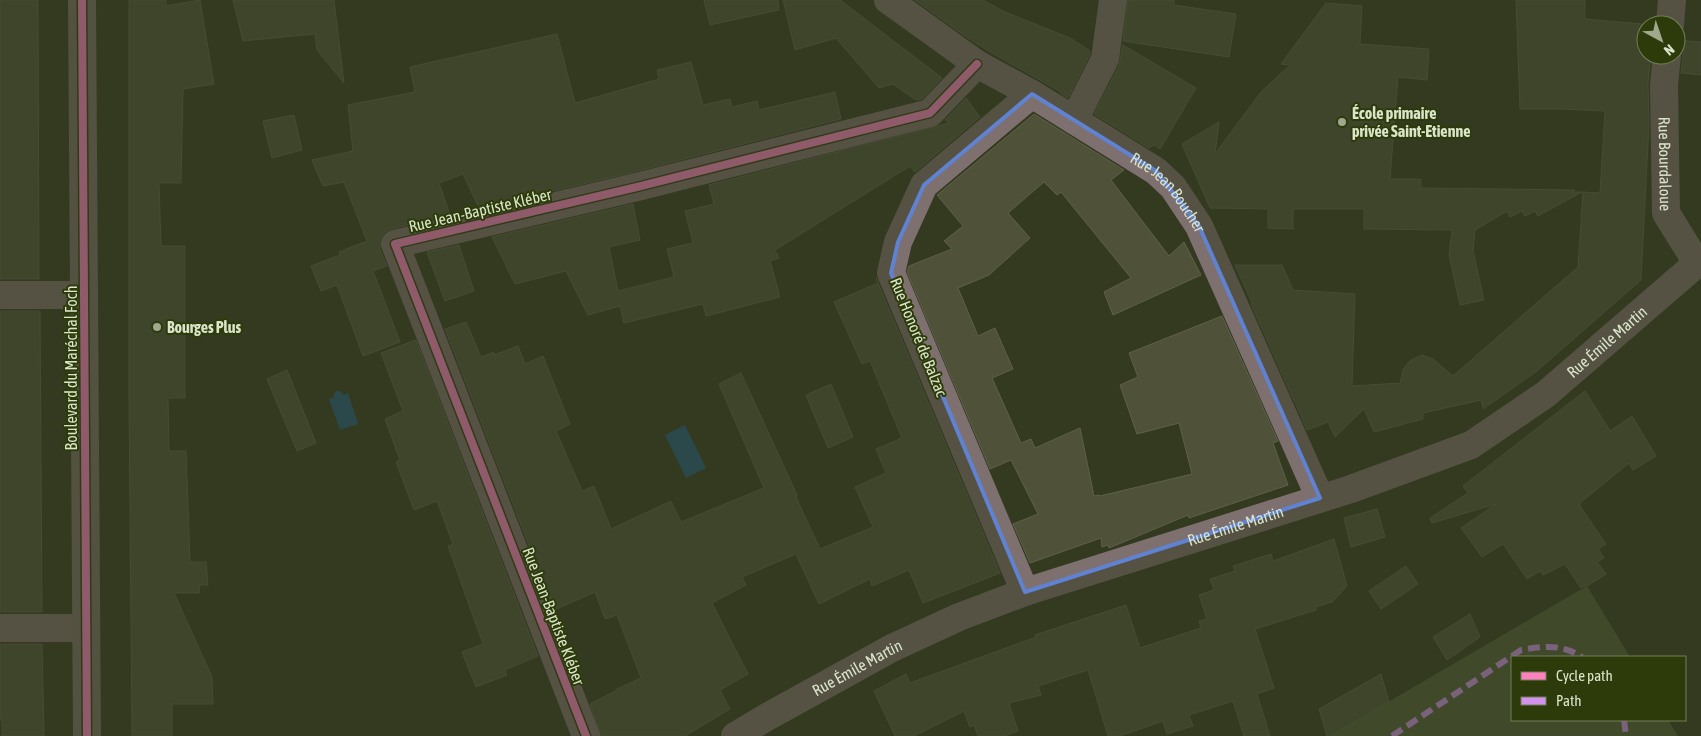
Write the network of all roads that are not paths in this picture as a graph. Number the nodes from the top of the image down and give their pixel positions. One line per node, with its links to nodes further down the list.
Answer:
1 (82, 0): 12 (main road, Boulevard du Maréchal Foch)
2 (888, 0): 6 (street, Rue Jean Boucher)
3 (1113, 0): 9 (street)
4 (1672, 0): 5 (street)
5 (1671, 15)
6 (978, 64): 8 (street, Rue Jean Boucher); 18 (street, Rue Jean-Baptiste Kléber)
7 (1666, 65): 10 (street, Rue Bourdaloue)
8 (1032, 94): 9 (street, Rue Jean Boucher); 14 (street, Rue Honoré de Balzac)
9 (1074, 120): 13 (street, Rue Jean Boucher)
10 (1699, 261): 13 (street, Rue Émile Martin)
11 (0, 295): 12 (street)
12 (84, 296): 16 (main road, Boulevard du Maréchal Foch)
13 (1320, 498): 14 (street, Rue Émile Martin)
14 (1024, 592): 19 (street, Rue Émile Martin)
15 (0, 628): 16 (street)
16 (86, 628): 17 (main road, Boulevard du Maréchal Foch)
17 (88, 736)
18 (586, 736)
19 (735, 736)

